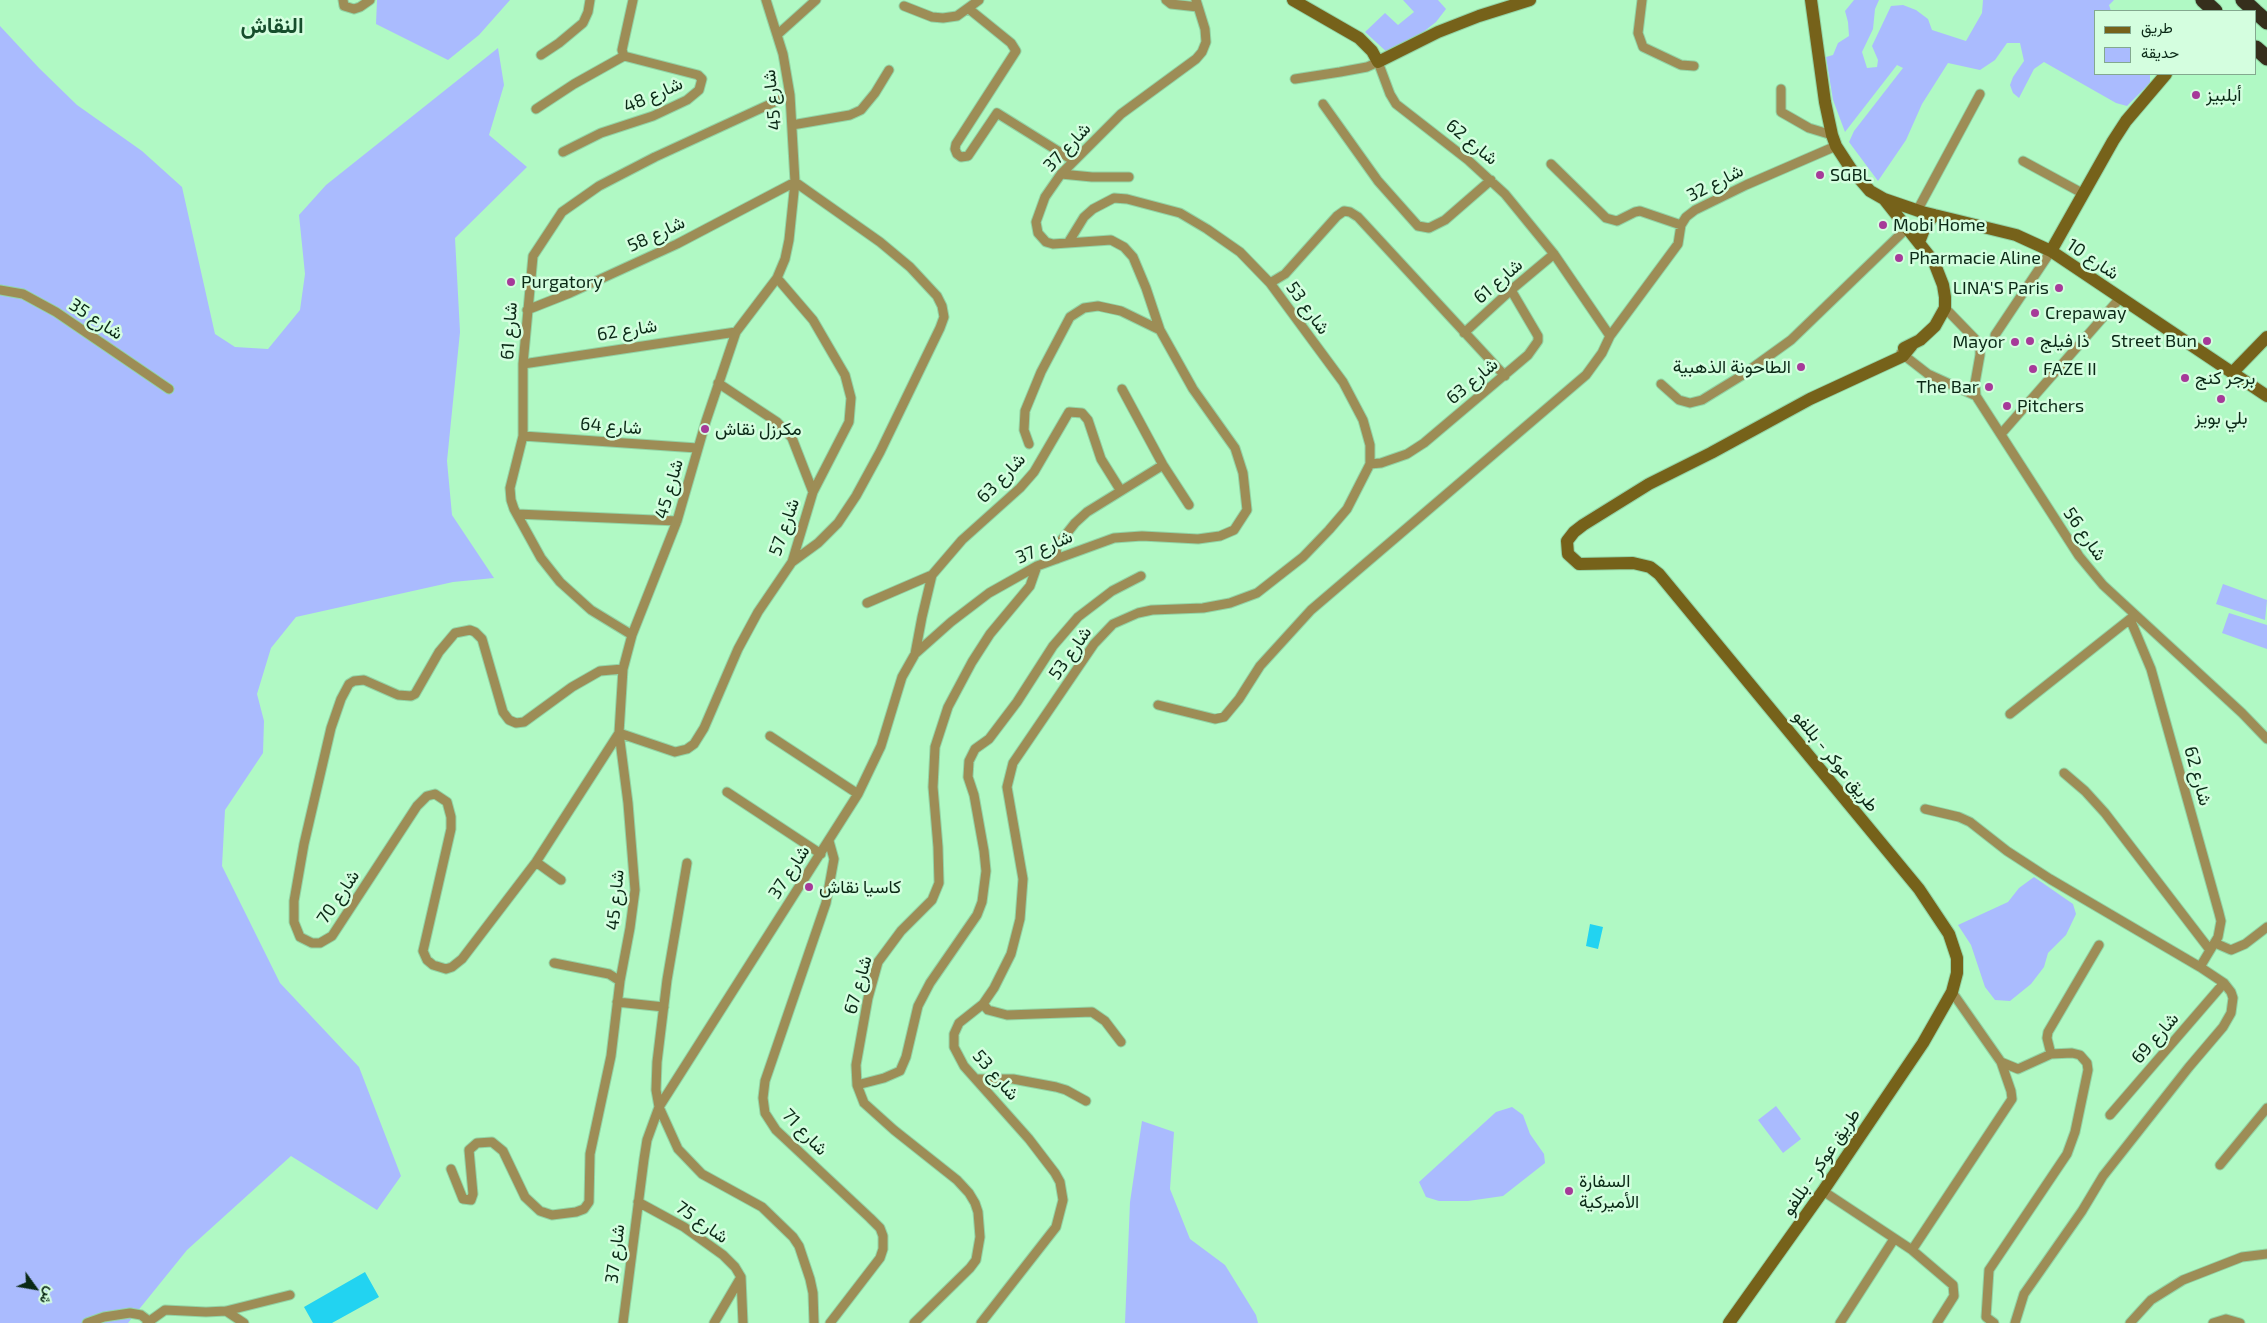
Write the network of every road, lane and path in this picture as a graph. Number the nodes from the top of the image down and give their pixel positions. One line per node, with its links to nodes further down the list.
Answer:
1 (344, 0): 2 (street)
2 (370, 0)
3 (590, 0): 24 (street)
4 (632, 0): 25 (street)
5 (766, 0): 22 (street, شارع 45)
6 (816, 0): 22 (street)
7 (979, 0): 17 (street)
8 (1166, 0): 15 (street)
9 (1293, 0): 27 (street, شارع 62)
10 (1530, 0): 27 (street)
11 (1642, 0): 28 (street)
12 (1810, 0): 38 (street)
13 (2203, 0): 18 (highway)
14 (2243, 0): 19 (highway)
15 (1197, 4): 40 (street, شارع 37)
16 (904, 6): 17 (street)
17 (969, 9): 40 (street)
18 (2214, 10)
19 (2253, 10)
20 (2257, 14): 21 (highway)
21 (2267, 22)
22 (777, 35): 34 (street, شارع 45)
23 (2257, 49): 26 (highway)
24 (541, 55)
25 (624, 56): 36 (street); 39 (street, شارع 48)
26 (2267, 58)
27 (1378, 62): 31 (street); 45 (street, شارع 62)
28 (1694, 66)
29 (889, 70): 37 (street)
30 (2165, 75): 47 (street, شارع 10)
31 (1295, 79)
32 (1781, 89): 38 (street)
33 (1980, 94): 49 (street)
34 (790, 95): 37 (street, شارع 45); 62 (street, شارع 61)
35 (1323, 104): 45 (street)
36 (536, 109)
37 (792, 125): 46 (street, شارع 45)
38 (1834, 140): 48 (street); 50 (street, شارع 32)
39 (563, 152)
40 (1074, 161): 43 (street, شارع 37)
41 (2023, 161): 47 (street)
42 (1551, 164): 50 (street)
43 (1061, 174): 44 (street); 53 (street, شارع 37)
44 (1128, 177)
45 (1491, 180): 55 (street, شارع 62)
46 (795, 182): 56 (street, شارع 45); 62 (street, شارع 58); 91 (street)
47 (2082, 193): 54 (street, شارع 10)
48 (1884, 199): 49 (street); 51 (street)
49 (1924, 213): 51 (street); 52 (street); 54 (street)
50 (1681, 225): 67 (street, شارع 32)
51 (1909, 230): 52 (street); 74 (street)
52 (1919, 242): 61 (street)
53 (1068, 243): 57 (street, شارع 53); 63 (street, شارع 37)
54 (2051, 251): 60 (street, شارع 10); 66 (street)
55 (1554, 254): 59 (street, شارع 61); 67 (street, شارع 62)
56 (777, 278): 64 (street, شارع 45); 86 (street, شارع 57)
57 (1270, 283): 65 (street); 83 (street, شارع 53)
58 (0, 290): 76 (street, شارع 35)
59 (1511, 290): 65 (street, شارع 61); 72 (street, شارع 63)
60 (2120, 298): 71 (street, شارع 10); 79 (street)
61 (1945, 308): 69 (street, طريق عوكر - بللفو); 77 (street)
62 (527, 310): 70 (street, شارع 61)
63 (1160, 330): 81 (street); 90 (street, شارع 37)
64 (736, 332): 70 (street, شارع 62); 73 (street, شارع 45)
65 (1464, 333): 72 (street)
66 (1995, 335)
67 (1610, 336): 100 (street, شارع 32)
68 (2267, 336): 71 (street)
69 (1901, 353): 77 (street); 121 (street, طريق عوكر - بللفو)
70 (523, 364): 80 (street, شارع 61)
71 (2232, 373): 78 (street, شارع 10)
72 (1505, 376): 83 (street, شارع 63)
73 (718, 383): 82 (street, شارع 45); 86 (street)
74 (1661, 384)
75 (1122, 388): 84 (street)
76 (169, 389)
77 (1976, 396): 79 (street, شارع 56)
78 (2267, 396)
79 (2001, 434): 96 (street, شارع 56)
80 (523, 436): 82 (street, شارع 64); 88 (street, شارع 61)
81 (1029, 444)
82 (697, 448): 89 (street, شارع 45)
83 (1370, 464): 123 (street, شارع 53)
84 (1163, 465): 85 (street); 87 (street)
85 (1121, 491): 90 (street); 93 (street, شارع 63)
86 (813, 492): 91 (street, شارع 57)
87 (1189, 505)
88 (517, 514): 89 (street); 97 (street, شارع 61)
89 (677, 521): 97 (street, شارع 45)
90 (1057, 558): 92 (street, شارع 37)
91 (792, 562): 102 (street, شارع 57)
92 (1037, 566): 98 (street, شارع 37); 129 (street, شارع 67)
93 (932, 575): 95 (street); 98 (street, شارع 63)
94 (1141, 576): 129 (street)
95 (867, 602)
96 (2133, 617): 101 (street); 104 (street, شارع 56); 116 (street, شارع 62)
97 (632, 635): 99 (street, شارع 45)
98 (916, 654): 107 (street, شارع 37)
99 (623, 669): 102 (street, شارع 45); 111 (street, شارع 70)
100 (1158, 705)
101 (2010, 714)
102 (619, 733): 111 (street, شارع 70); 119 (street, شارع 45)
103 (770, 736): 107 (street)
104 (2267, 739)
105 (2064, 773): 116 (street)
106 (727, 792): 110 (street)
107 (858, 794): 109 (street, شارع 37)
108 (1925, 809): 118 (street)
109 (829, 841): 110 (street, شارع 37); 151 (street, شارع 71)
110 (821, 854): 131 (street, شارع 37)
111 (536, 862): 113 (street)
112 (687, 863): 124 (street)
113 (561, 880)
114 (2267, 927): 116 (street)
115 (2099, 945): 126 (street)
116 (2212, 947): 118 (street)
117 (554, 963): 119 (street)
118 (2200, 967): 120 (street)
119 (620, 981): 122 (street, شارع 45)
120 (2224, 983): 133 (street, شارع 69); 158 (street)
121 (1952, 992): 127 (street); 136 (street, طريق عوكر - بللفو)
122 (617, 1002): 124 (street); 135 (street, شارع 45)
123 (983, 1004): 125 (street); 128 (street, شارع 53)
124 (664, 1007): 131 (street)
125 (1120, 1042)
126 (2051, 1054): 127 (street); 157 (street)
127 (2001, 1062): 139 (street)
128 (976, 1079): 130 (street); 153 (street, شارع 53)
129 (857, 1084): 152 (street, شارع 67)
130 (1086, 1100)
131 (659, 1107): 137 (street, شارع 37); 150 (street)
132 (2267, 1108): 134 (street)
133 (2110, 1115)
134 (2220, 1164)
135 (450, 1169)
136 (1823, 1191): 138 (street); 154 (street, طريق عوكر - بللفو)
137 (638, 1202): 141 (street, شارع 75); 147 (street, شارع 37)
138 (1894, 1239): 139 (street); 155 (street)
139 (1912, 1250): 156 (street)
140 (2267, 1254): 159 (street)
141 (741, 1277): 148 (street); 149 (street)
142 (290, 1295): 143 (street)
143 (226, 1311): 144 (street); 146 (street)
144 (148, 1322): 145 (street)
145 (86, 1323)
146 (244, 1323)
147 (623, 1323)
148 (714, 1323)
149 (743, 1323)
150 (814, 1323)
151 (830, 1323)
152 (914, 1323)
153 (981, 1323)
154 (1730, 1323)
155 (1840, 1323)
156 (1937, 1323)
157 (1994, 1323)
158 (2016, 1323)
159 (2130, 1323)
160 (2213, 1323): 161 (street)
161 (2240, 1323)

